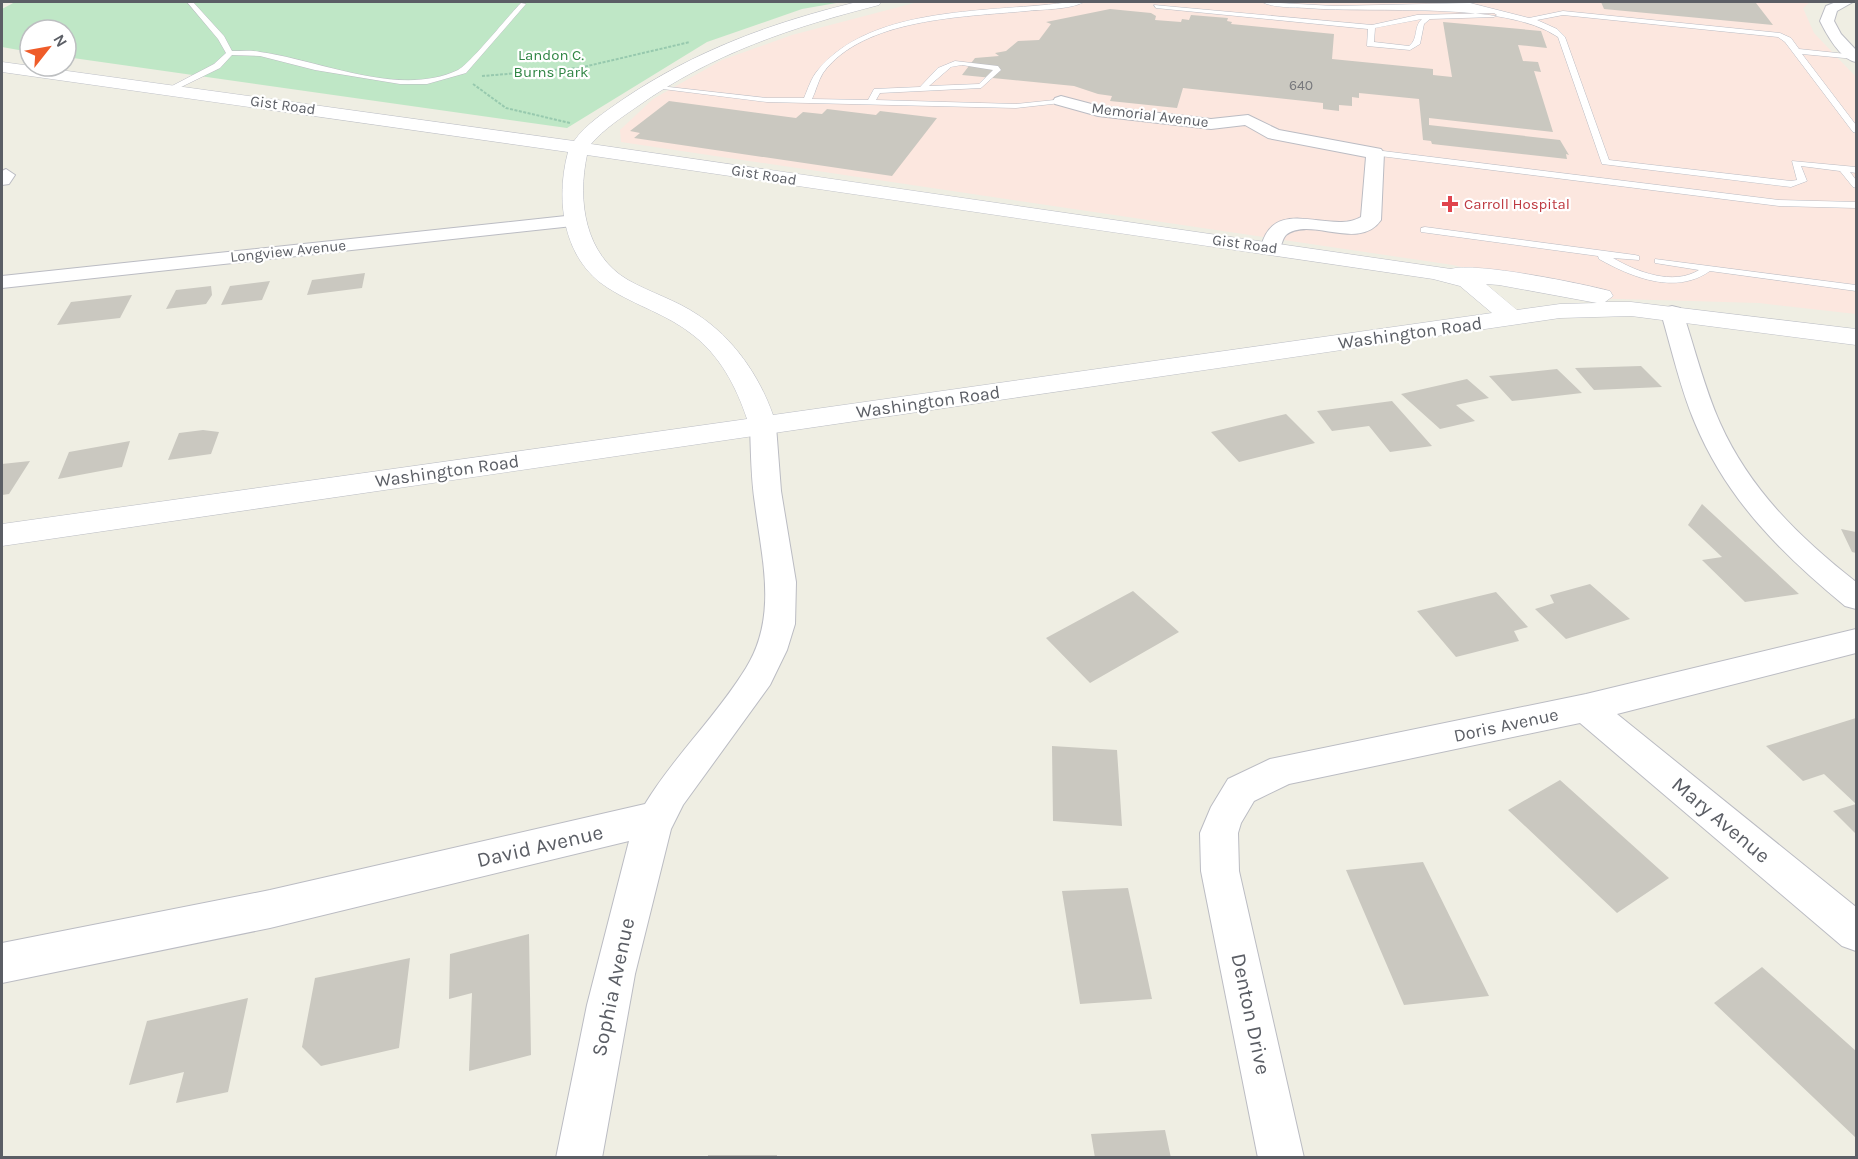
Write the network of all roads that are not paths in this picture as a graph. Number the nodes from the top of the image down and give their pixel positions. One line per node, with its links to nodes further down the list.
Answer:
1 (190, 2): 13 (lane)
2 (874, 2): 16 (street)
3 (1082, 2): 19 (lane)
4 (1265, 2): 8 (lane)
5 (1846, 2): 14 (street)
6 (523, 4): 13 (lane)
7 (1156, 6): 11 (lane)
8 (1509, 14): 9 (lane); 10 (lane)
9 (1427, 19): 11 (lane); 11 (lane)
10 (1528, 20): 12 (lane); 25 (lane)
11 (1372, 27)
12 (1797, 51): 14 (lane); 22 (lane)
13 (230, 53): 18 (lane)
14 (1856, 57)
15 (2, 67): 18 (street, Gist Road)
16 (651, 87): 19 (lane); 23 (street)
17 (924, 87): 17 (lane); 20 (lane)
18 (173, 89): 23 (street, Gist Road)
19 (807, 100): 20 (lane)
20 (871, 101): 21 (lane)
21 (1061, 101): 24 (street, Memorial Avenue)
22 (1857, 130)
23 (579, 148): 31 (street); 33 (street, Gist Road)
24 (1376, 153): 28 (lane); 33 (street)
25 (1605, 162): 26 (lane); 28 (lane)
26 (1842, 168): 27 (lane); 29 (lane)
27 (1857, 170)
28 (1612, 183): 30 (lane)
29 (1857, 185)
30 (1857, 205)
31 (575, 221): 39 (street, Longview Avenue); 44 (street)
32 (1425, 230): 34 (lane)
33 (1271, 247): 38 (street, Gist Road)
34 (1598, 253): 35 (lane); 37 (lane)
35 (1635, 258)
36 (1659, 261): 37 (lane)
37 (1708, 268): 40 (lane)
38 (1434, 272): 41 (street); 42 (street, Gist Road)
39 (2, 282)
40 (1857, 288)
41 (1672, 313): 42 (street, Washington Road); 43 (street, Washington Road); 46 (street)
42 (1512, 318): 44 (street, Washington Road)
43 (1857, 337)
44 (763, 426): 45 (street, Washington Road); 49 (street)
45 (2, 535)
46 (1857, 598)
47 (1857, 641): 48 (street, Doris Avenue)
48 (1586, 708): 50 (street, Doris Avenue); 51 (street, Mary Avenue)
49 (657, 819): 52 (street, David Avenue); 53 (street, Sophia Avenue)
50 (1220, 871): 54 (street, Denton Drive)
51 (1857, 932)
52 (2, 963)
53 (579, 1158)
54 (1281, 1158)

